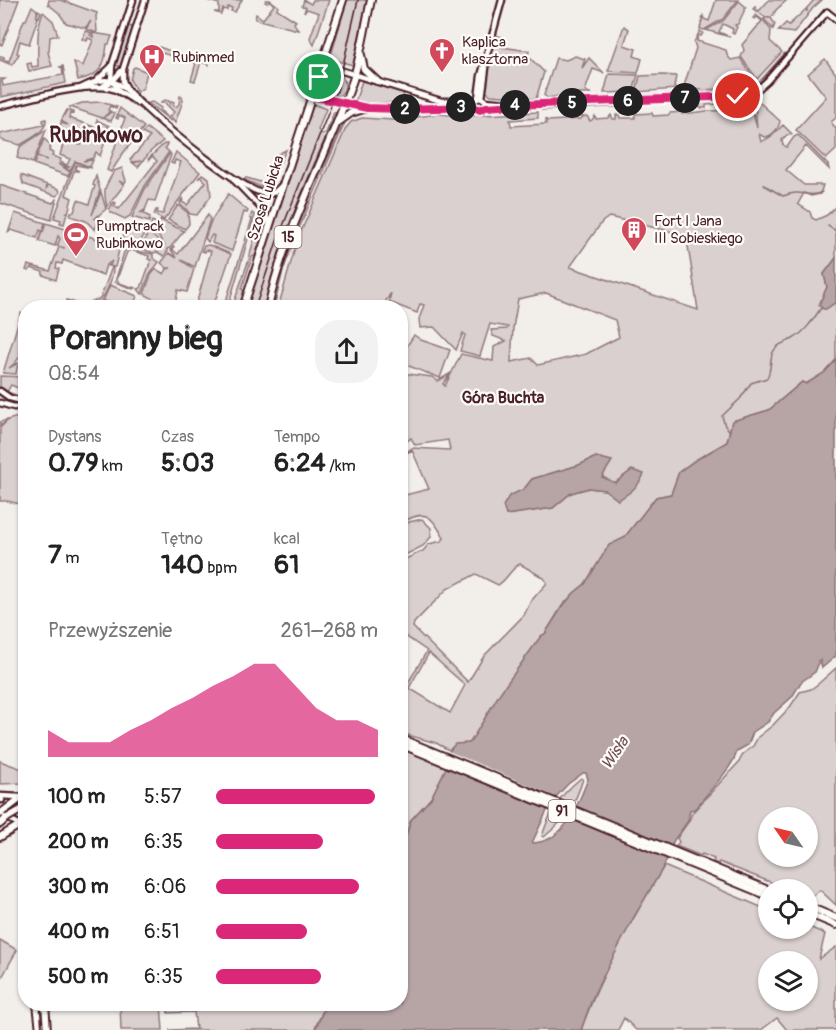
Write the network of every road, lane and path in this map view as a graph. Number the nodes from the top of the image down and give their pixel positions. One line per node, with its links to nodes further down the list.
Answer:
1 (133, 0): 11 (street)
2 (145, 0): 12 (street)
3 (343, 0): 10 (main road, 15)
4 (371, 0): 9 (main road, 15)
5 (502, 0): 22 (street)
6 (827, 12): 7 (street); 8 (street); 22 (street)
7 (836, 13)
8 (836, 19)
9 (361, 46): 13 (main road, 15); 15 (main road)
10 (323, 63): 13 (street); 21 (main road, 15)
11 (112, 65): 12 (street); 14 (street); 16 (street)
12 (122, 70): 14 (street); 20 (street)
13 (355, 74): 15 (street); 23 (main road, 15)
14 (112, 81): 16 (street); 18 (street); 19 (street); 20 (street)
15 (377, 81): 22 (street)
16 (94, 82): 17 (street)
17 (81, 88): 18 (street); 25 (street)
18 (97, 88): 19 (street)
19 (121, 93): 24 (street)
20 (130, 93): 24 (street)
21 (312, 96): 23 (street); 29 (main road, Szosa Lubicka / 15)
22 (479, 101): 26 (street)
23 (344, 103): 26 (street); 27 (main road, 15)
24 (142, 105): 28 (street)
25 (0, 106)
26 (367, 108): 27 (main road)
27 (336, 124): 32 (main road, 15)
28 (233, 178): 29 (street); 30 (street)
29 (283, 184): 30 (main road, Szosa Lubicka / 15)
30 (270, 224): 31 (main road, Szosa Lubicka / 15)
31 (246, 300)
32 (270, 300)
33 (0, 392): 34 (street)
34 (18, 401)
35 (0, 403): 36 (street)
36 (18, 406)
37 (408, 741): 50 (main road, 91)
38 (408, 747): 51 (main road, 91)
39 (1, 799): 40 (street)
40 (18, 801)
41 (18, 805): 43 (street)
42 (18, 805): 45 (main road)
43 (13, 807)
44 (18, 808): 47 (main road, bridge)
45 (0, 814): 46 (street)
46 (18, 821)
47 (0, 824)
48 (18, 825): 49 (main road)
49 (0, 837)
50 (758, 886)
51 (758, 892)
52 (818, 911): 54 (main road)
53 (818, 918): 55 (main road)
54 (836, 918)
55 (836, 925)
56 (39, 1011): 58 (main road)
57 (46, 1011): 59 (main road)
58 (40, 1030)
59 (47, 1030)

